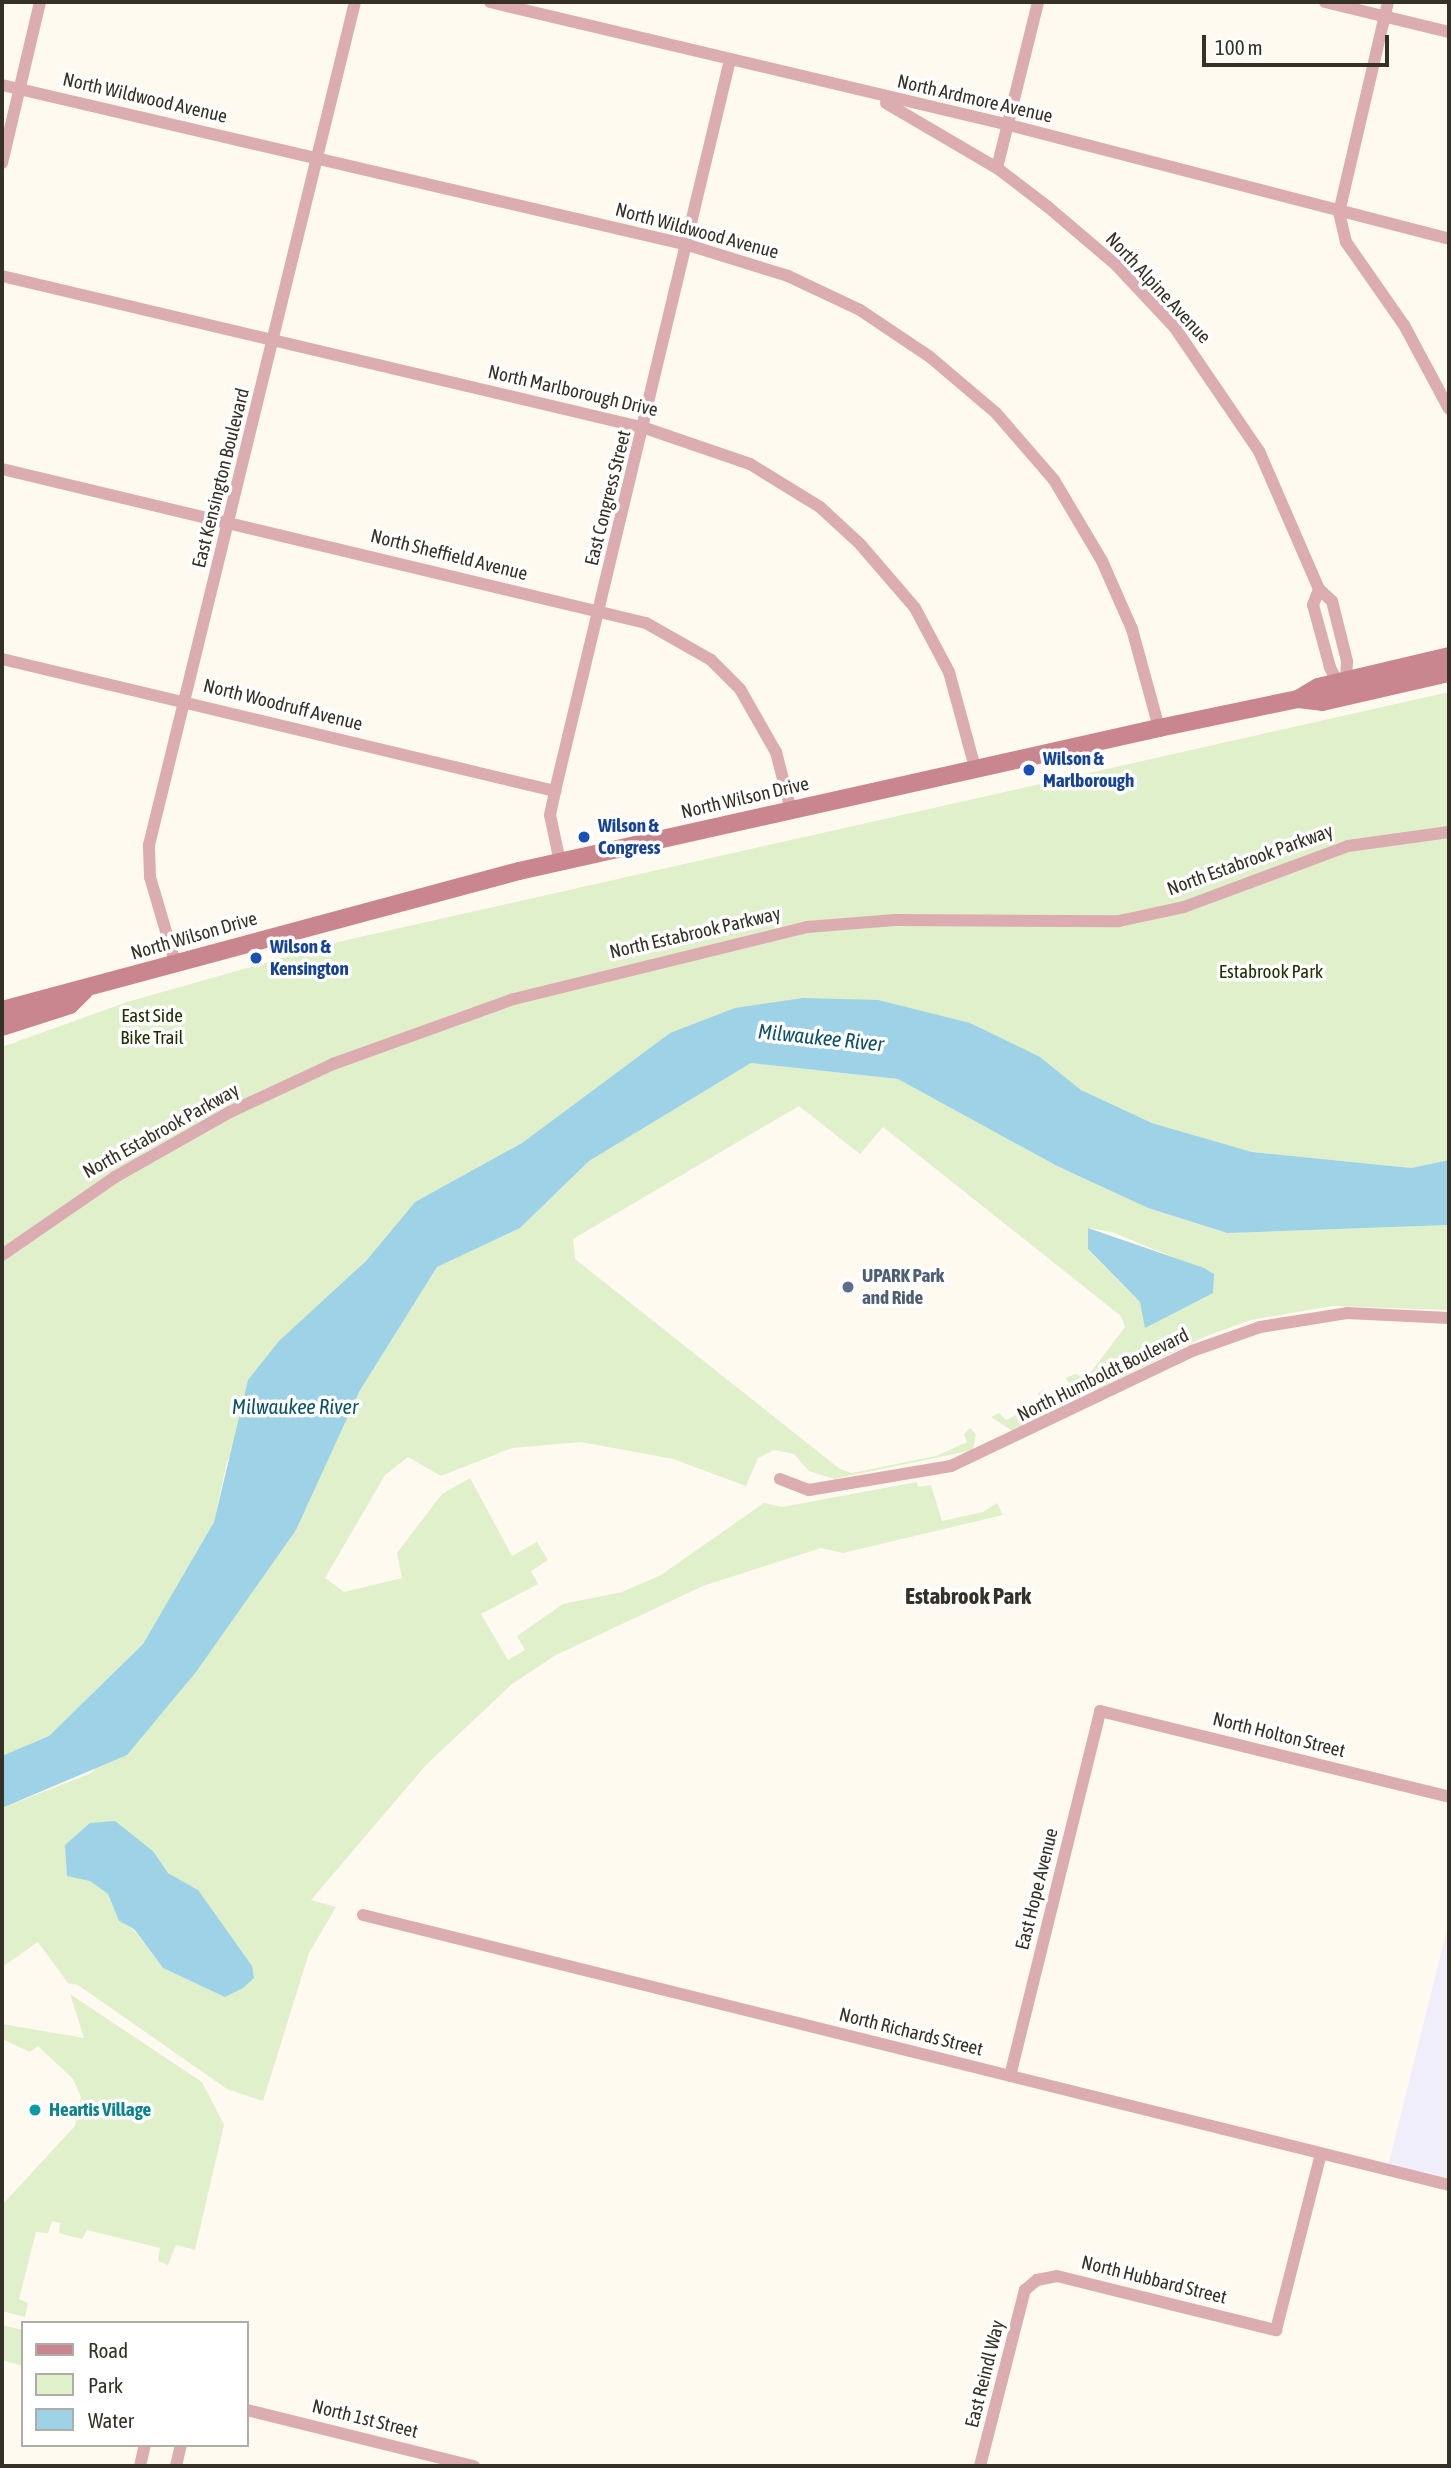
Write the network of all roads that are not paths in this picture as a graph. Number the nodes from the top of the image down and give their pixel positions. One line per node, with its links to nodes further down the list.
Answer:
1 (40, 2): 11 (street)
2 (355, 2): 14 (street, East Kensington Boulevard)
3 (490, 2): 9 (street, North Ardmore Avenue)
4 (1038, 2): 13 (street)
5 (1325, 2): 7 (street)
6 (1388, 2): 7 (street)
7 (1384, 17): 8 (street); 17 (street)
8 (1449, 32)
9 (730, 61): 12 (street, North Ardmore Avenue); 19 (street, East Congress Street)
10 (2, 85): 11 (street, North Wildwood Avenue)
11 (19, 89): 14 (street, North Wildwood Avenue); 15 (street)
12 (875, 96): 13 (street, North Ardmore Avenue); 16 (street, North Alpine Avenue)
13 (1009, 125): 16 (street); 17 (street, North Ardmore Avenue)
14 (318, 158): 19 (street, North Wildwood Avenue); 21 (street, East Kensington Boulevard)
15 (2, 163)
16 (997, 168): 26 (street, North Alpine Avenue)
17 (1339, 212): 18 (street, North Ardmore Avenue); 22 (street)
18 (1449, 239)
19 (688, 245): 23 (street, East Congress Street); 33 (street, North Wildwood Avenue)
20 (2, 276): 21 (street, North Marlborough Drive)
21 (274, 341): 23 (street, North Marlborough Drive); 25 (street, East Kensington Boulevard)
22 (1449, 409)
23 (645, 428): 27 (street, East Congress Street); 34 (street, North Marlborough Drive)
24 (2, 469): 25 (street, North Sheffield Avenue)
25 (231, 521): 27 (street, North Sheffield Avenue); 32 (street, East Kensington Boulevard)
26 (1319, 589): 31 (street, North Alpine Avenue); 31 (street, North Alpine Avenue)
27 (599, 611): 35 (street, East Congress Street); 36 (street, North Sheffield Avenue)
28 (1449, 656): 31 (street, North Wilson Drive)
29 (2, 659): 32 (street, North Woodruff Avenue)
30 (1449, 673): 31 (street, North Wilson Drive)
31 (1343, 686): 33 (street, North Wilson Drive)
32 (185, 702): 35 (street, North Woodruff Avenue); 39 (street, East Kensington Boulevard)
33 (1159, 728): 34 (street, North Wilson Drive)
34 (975, 768): 36 (street, North Wilson Drive)
35 (555, 791): 38 (street, East Congress Street)
36 (791, 810): 38 (street, North Wilson Drive)
37 (1449, 832): 43 (street, North Estabrook Parkway)
38 (559, 862): 39 (street, North Wilson Drive)
39 (175, 962): 40 (street, North Wilson Drive)
40 (85, 991): 41 (street, North Wilson Drive); 42 (street, North Wilson Drive)
41 (2, 1010)
42 (2, 1027)
43 (2, 1255)
44 (1449, 1318): 45 (street, North Humboldt Boulevard)
45 (780, 1479)
46 (1100, 1711): 47 (street, North Holton Street); 49 (street, East Hope Avenue)
47 (1449, 1797)
48 (363, 1915): 49 (street, North Richards Street)
49 (1010, 2076): 50 (street, North Richards Street)
50 (1321, 2154): 51 (street, North Richards Street); 52 (street, North Hubbard Street)
51 (1449, 2185)
52 (1025, 2290): 59 (street, East Reindl Way)
53 (248, 2410): 58 (street, North 1st Street)
54 (145, 2447): 56 (street)
55 (181, 2447): 57 (street)
56 (140, 2466)
57 (176, 2466)
58 (474, 2466)
59 (980, 2466)

